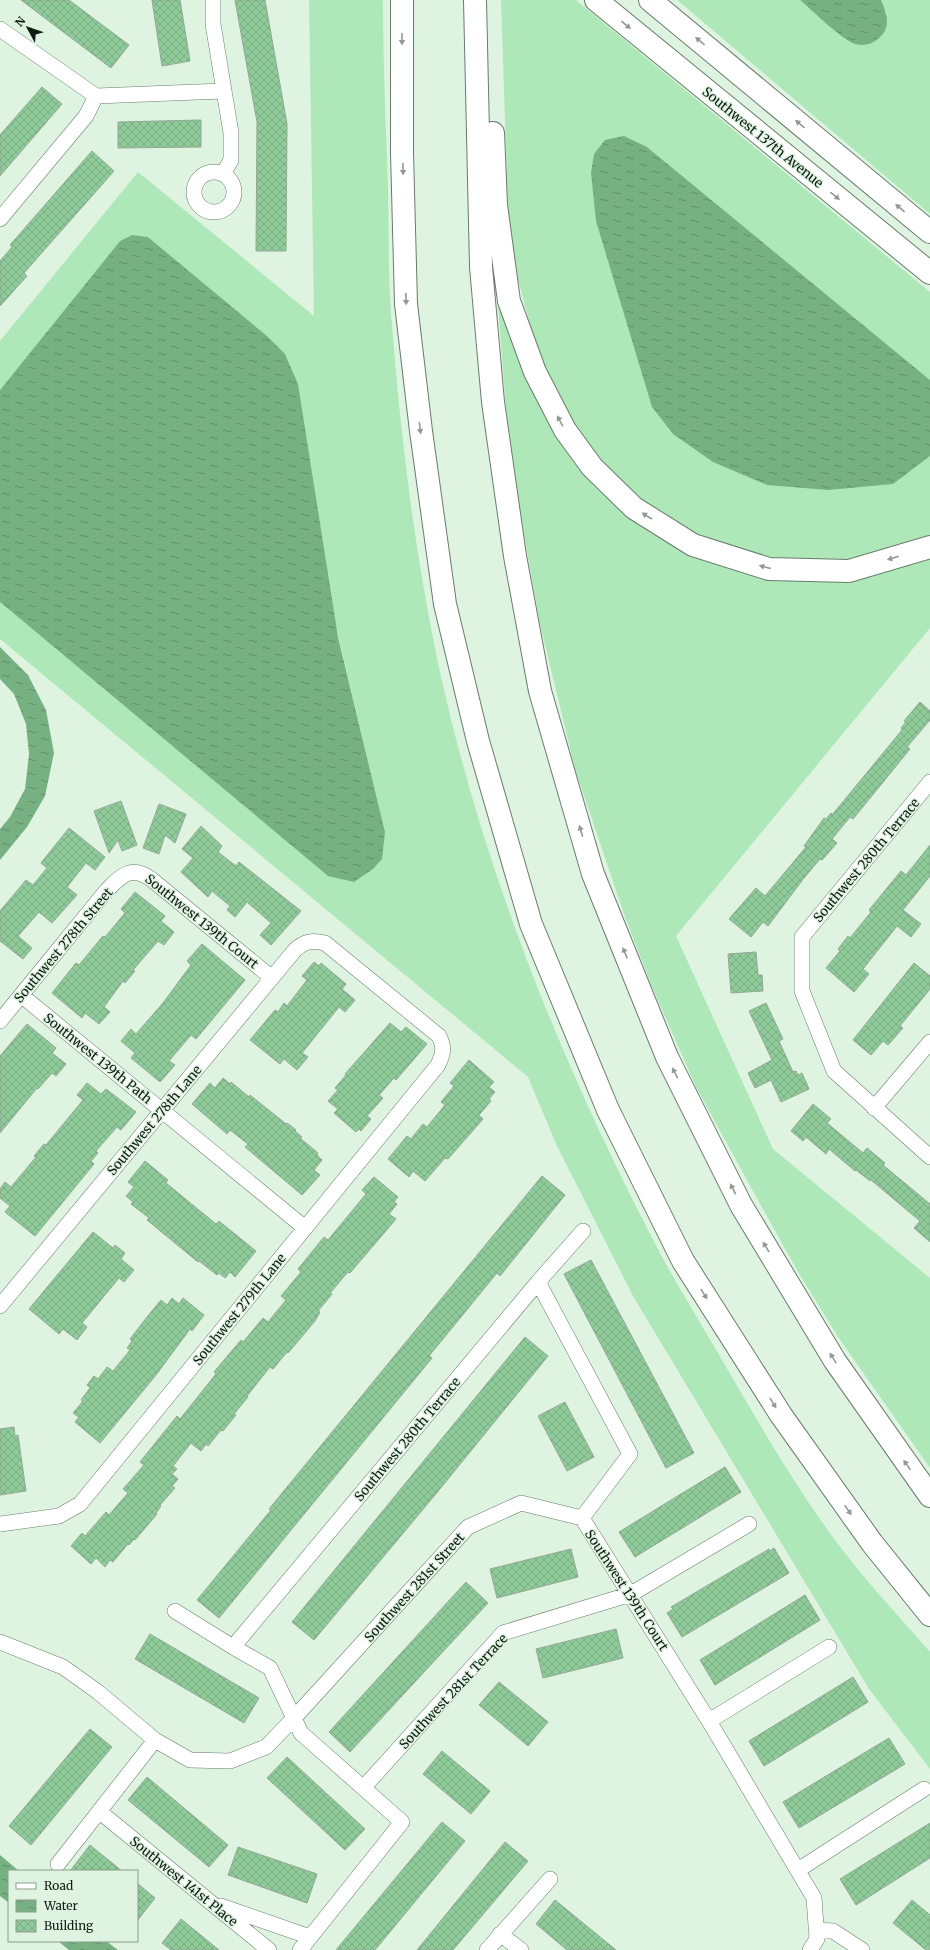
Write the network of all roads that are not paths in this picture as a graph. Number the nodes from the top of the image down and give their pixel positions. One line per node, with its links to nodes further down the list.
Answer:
1 (213, 0): 8 (street)
2 (402, 0): 35 (main road, one-way to 35)
3 (475, 0): 29 (main road, one-way to 3)
4 (480, 0): 14 (main road, one-way to 4)
5 (596, 0): 13 (main road, Southwest 137th Avenue, one-way to 13)
6 (650, 0): 12 (main road, one-way to 6)
7 (0, 29): 9 (street)
8 (223, 91): 9 (street); 10 (street)
9 (96, 96): 11 (street)
10 (223, 174)
11 (0, 220)
12 (930, 232)
13 (930, 273)
14 (930, 547)
15 (930, 782): 22 (street, Southwest 280th Terrace)
16 (128, 872): 17 (street, Southwest 139th Court); 18 (street, Southwest 278th Street)
17 (272, 978): 21 (street, Southwest 278th Lane); 23 (street, Southwest 278th Lane)
18 (21, 995): 19 (street, Southwest 278th Street); 23 (street, Southwest 139th Path)
19 (0, 1021)
20 (930, 1042): 22 (street)
21 (443, 1045): 25 (street, Southwest 279th Lane)
22 (874, 1108): 24 (street)
23 (162, 1110): 25 (street, Southwest 139th Path); 28 (street, Southwest 278th Lane)
24 (930, 1157)
25 (305, 1228): 31 (street, Southwest 279th Lane)
26 (583, 1231): 27 (street, Southwest 280th Terrace)
27 (538, 1282): 30 (street, Southwest 139th Court); 37 (street, Southwest 280th Terrace)
28 (0, 1306)
29 (930, 1496)
30 (582, 1518): 33 (street, Southwest 139th Court); 39 (street, Southwest 281st Street)
31 (0, 1524)
32 (748, 1524): 33 (street, Southwest 281st Terrace)
33 (631, 1594): 40 (street, Southwest 139th Court); 42 (street, Southwest 281st Terrace)
34 (175, 1611): 37 (street)
35 (930, 1615)
36 (0, 1642): 41 (street)
37 (233, 1647): 39 (street)
38 (829, 1647): 40 (street)
39 (294, 1718): 41 (street, Southwest 281st Street); 42 (street)
40 (709, 1721): 46 (street, Southwest 139th Court)
41 (155, 1740): 44 (street)
42 (364, 1787): 51 (street)
43 (924, 1789): 46 (street)
44 (100, 1812): 45 (street); 48 (street, Southwest 141st Place)
45 (58, 1864)
46 (798, 1870): 49 (street, Southwest 139th Court)
47 (550, 1879): 50 (street)
48 (208, 1902): 51 (street); 52 (street, Southwest 141st Place)
49 (816, 1930): 56 (street); 57 (street)
50 (500, 1934): 54 (street); 55 (street)
51 (310, 1937): 53 (street)
52 (269, 1950)
53 (300, 1950)
54 (487, 1950)
55 (521, 1950)
56 (810, 1950)
57 (862, 1950)

